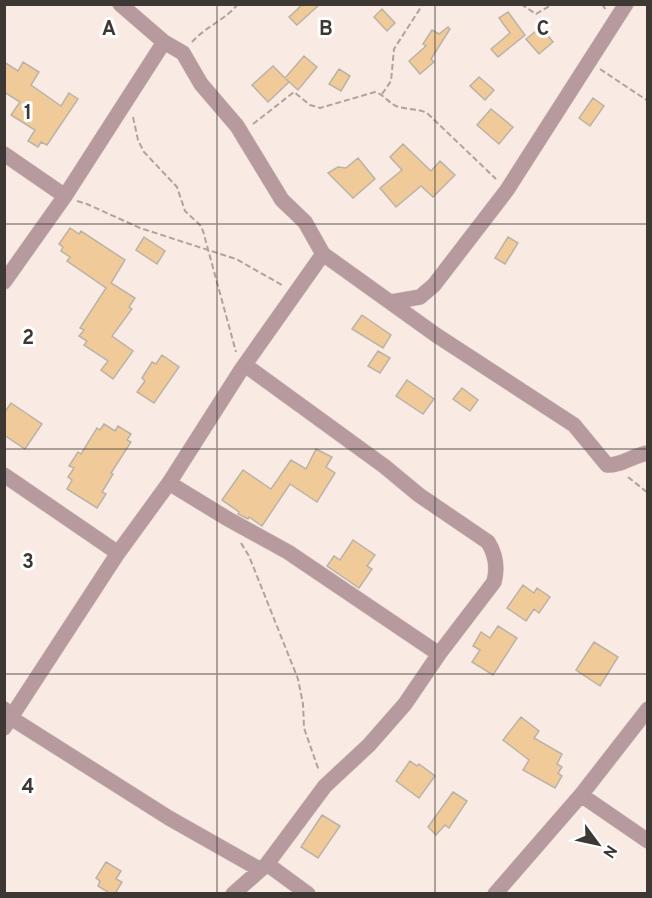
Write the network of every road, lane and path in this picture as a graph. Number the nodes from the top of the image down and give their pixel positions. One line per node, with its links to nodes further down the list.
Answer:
1 (238, 4): 8 (path)
2 (423, 4): 10 (path)
3 (521, 4): 4 (path)
4 (553, 4)
5 (626, 4): 9 (street)
6 (130, 8): 7 (street)
7 (164, 42): 8 (street); 12 (street)
8 (183, 53): 13 (street)
9 (588, 61): 11 (path); 15 (street)
10 (382, 94): 13 (path); 15 (path)
11 (648, 101)
12 (123, 105): 16 (street); 17 (path)
13 (242, 134): 18 (street)
14 (4, 154): 16 (street)
15 (507, 190): 21 (street)
16 (63, 199): 17 (path); 19 (street)
17 (209, 251): 20 (path); 22 (path)
18 (323, 254): 20 (street); 21 (street)
19 (4, 282)
20 (295, 292): 22 (street)
21 (391, 302): 24 (street)
22 (243, 368): 26 (street); 30 (street)
23 (648, 453): 24 (street)
24 (614, 465): 27 (path)
25 (4, 475): 29 (street)
26 (169, 483): 29 (street); 30 (street)
27 (648, 493)
28 (240, 541): 33 (path)
29 (118, 553): 32 (street)
30 (439, 654): 33 (street)
31 (648, 709): 34 (street)
32 (7, 719): 36 (street)
33 (325, 786): 36 (street)
34 (581, 795): 35 (street); 39 (street)
35 (648, 841)
36 (263, 866): 37 (street); 38 (street)
37 (233, 894)
38 (308, 894)
39 (495, 894)

